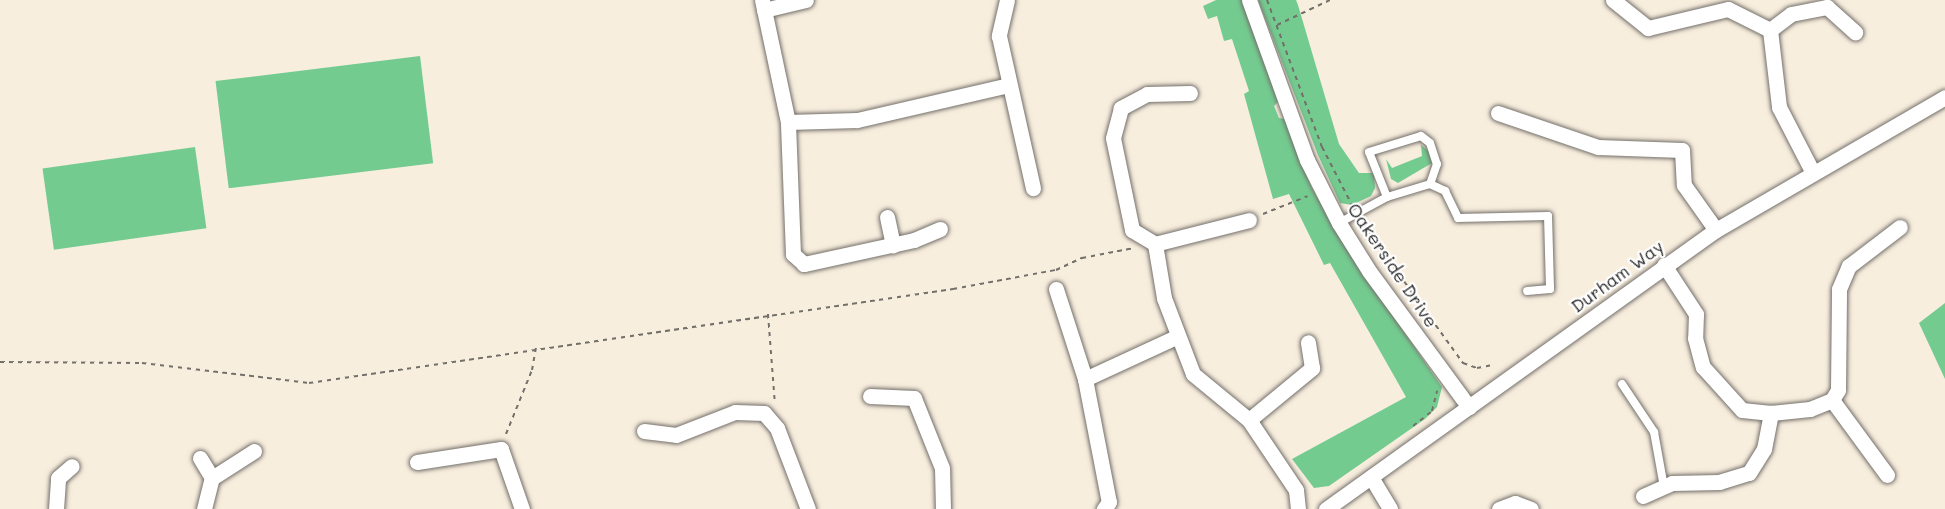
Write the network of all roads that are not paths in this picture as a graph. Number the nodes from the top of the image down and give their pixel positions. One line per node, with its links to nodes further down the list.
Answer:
1 (806, 0): 5 (street)
2 (1007, 0): 8 (street)
3 (1249, 0): 19 (street, Oakerside Drive)
4 (1613, 0): 6 (street)
5 (763, 5): 12 (street)
6 (1770, 30): 7 (street); 13 (street)
7 (1855, 32)
8 (1009, 85): 12 (street); 15 (street)
9 (1190, 93): 23 (street)
10 (1945, 97): 13 (street, Durham Way)
11 (1498, 113): 22 (street)
12 (788, 122): 24 (street)
13 (1812, 171): 22 (street, Durham Way)
14 (1430, 184): 16 (lane); 16 (lane); 27 (lane)
15 (1033, 188)
16 (1387, 197): 19 (lane)
17 (887, 217): 24 (street)
18 (1249, 220): 23 (street)
19 (1339, 223): 34 (street, Oakerside Drive)
20 (1899, 227): 33 (street)
21 (940, 229): 24 (street)
22 (1716, 230): 25 (street, Durham Way)
23 (1155, 244): 28 (street)
24 (893, 245)
25 (1664, 266): 34 (street, Durham Way); 35 (street)
26 (1056, 290): 30 (street)
27 (1527, 291)
28 (1178, 336): 30 (street); 36 (street)
29 (1308, 342): 36 (street)
30 (1085, 379): 52 (street)
31 (1622, 384): 45 (lane)
32 (870, 396): 51 (street)
33 (1832, 400): 35 (street); 42 (street)
34 (1469, 407): 43 (street, Durham Way)
35 (1771, 413): 45 (street)
36 (1249, 420): 53 (street)
37 (644, 431): 50 (street)
38 (254, 451): 44 (street)
39 (200, 458): 44 (street)
40 (417, 462): 49 (street)
41 (72, 466): 47 (street)
42 (1887, 475)
43 (1371, 477): 54 (street, Durham Way); 55 (street)
44 (212, 478): 48 (street)
45 (1664, 487): 46 (street)
46 (1643, 496)
47 (56, 509)
48 (204, 509)
49 (522, 509)
50 (808, 509)
51 (943, 509)
52 (1104, 509)
53 (1298, 509)
54 (1326, 509)
55 (1390, 509)
56 (1499, 509): 57 (street)
57 (1531, 509)

